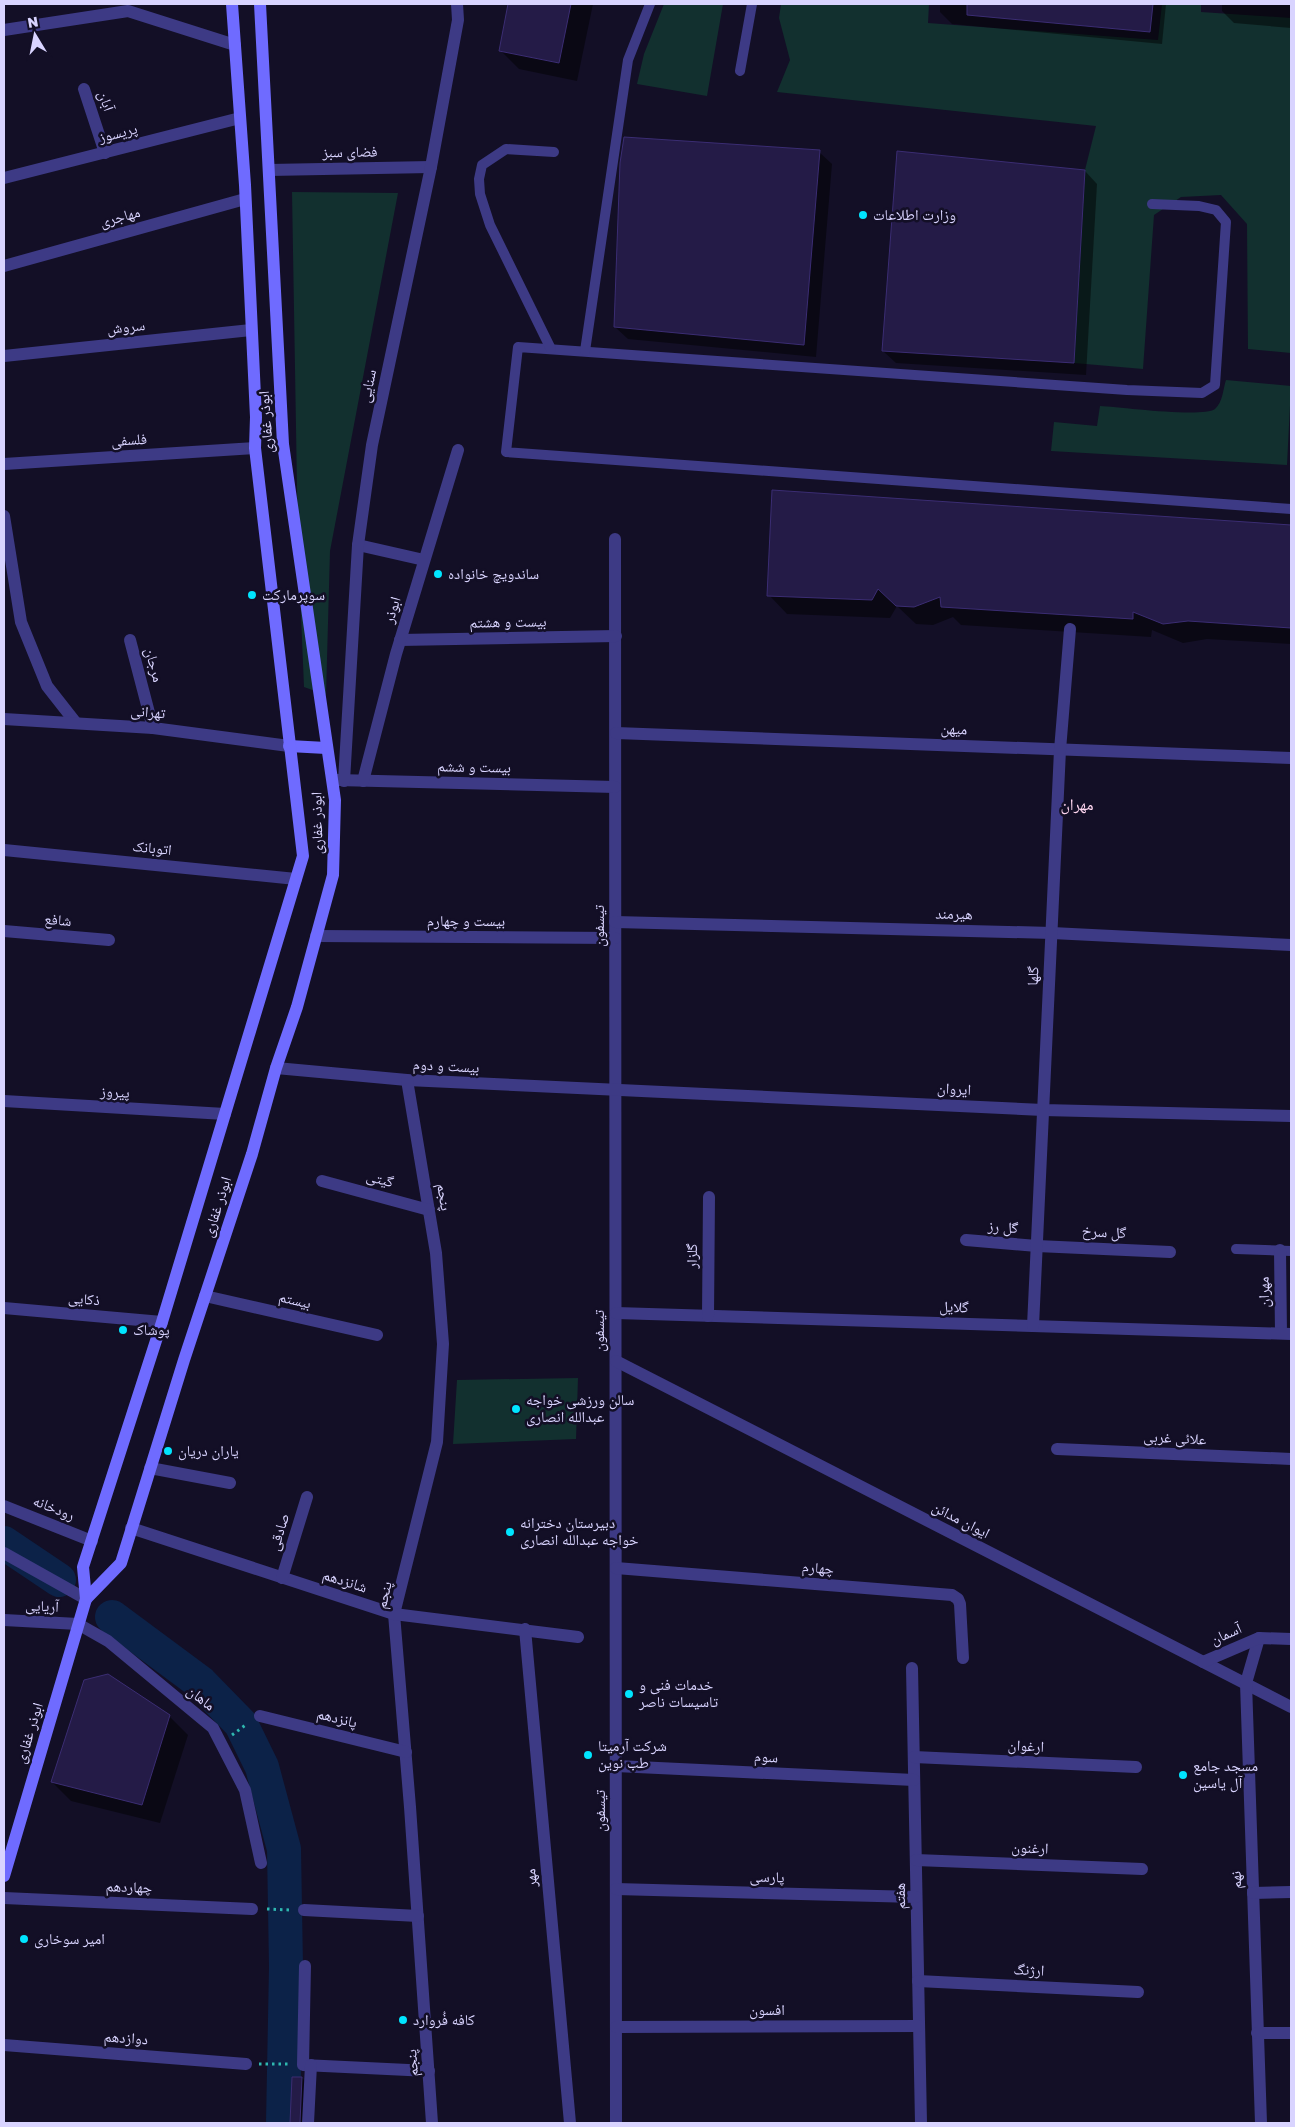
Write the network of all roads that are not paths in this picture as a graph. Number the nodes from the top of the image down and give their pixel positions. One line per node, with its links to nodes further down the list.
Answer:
1 (232, 4): 7 (main road, ابوذر غفاری)
2 (260, 4): 14 (main road, ابوذر غفاری)
3 (457, 4): 13 (street, سنایی)
4 (650, 4): 21 (lane)
5 (752, 4): 8 (lane)
6 (4, 30): 7 (street)
7 (235, 45): 10 (main road, ابوذر غفاری)
8 (740, 71)
9 (84, 89): 11 (street, آبان)
10 (240, 118): 11 (street, پریسوز); 16 (main road, ابوذر غفاری)
11 (105, 152): 15 (street, پریسوز)
12 (554, 152): 20 (lane)
13 (431, 167): 14 (street, فضای سبز); 29 (street, سنایی)
14 (269, 170): 40 (main road, ابوذر غفاری)
15 (4, 178)
16 (245, 199): 18 (street, مهاجری); 19 (main road, ابوذر غفاری)
17 (1152, 204): 21 (lane)
18 (4, 266)
19 (251, 330): 22 (street, سروش); 23 (main road, ابوذر غفاری)
20 (551, 349): 21 (lane); 26 (lane)
21 (585, 351)
22 (4, 356)
23 (255, 448): 25 (street, فلسفی); 39 (main road, ابوذر غفاری)
24 (458, 450): 30 (street, ابوذر)
25 (4, 464)
26 (1291, 509)
27 (4, 516): 36 (street)
28 (615, 539): 32 (street, تیسفون)
29 (358, 545): 30 (street); 43 (street, سنایی)
30 (424, 560): 34 (street, ابوذر)
31 (1070, 629): 41 (street, گلها)
32 (616, 636): 34 (street, بیست و هشتم); 38 (street, تیسفون)
33 (130, 640): 37 (street, مرجان)
34 (400, 640): 44 (street, ابوذر)
35 (4, 719): 36 (street, تهرانی)
36 (76, 723): 37 (street, تهرانی)
37 (153, 728): 39 (street, تهرانی)
38 (616, 733): 41 (street, میهن); 45 (street, تیسفون)
39 (289, 746): 40 (main road); 47 (main road, ابوذر غفاری)
40 (326, 748): 43 (main road, ابوذر غفاری)
41 (1060, 750): 42 (street, میهن); 50 (street, گلها)
42 (1291, 758)
43 (338, 780): 44 (street, بیست و ششم); 51 (main road, ابوذر غفاری)
44 (364, 781): 45 (street, بیست و ششم)
45 (615, 787): 48 (street, تیسفون)
46 (4, 850): 47 (street, اتوبانک)
47 (296, 879): 60 (main road, ابوذر غفاری)
48 (616, 922): 50 (street, هیرمند); 52 (street, تیسفون)
49 (4, 931): 53 (street, شافع)
50 (1052, 933): 54 (street, هیرمند); 59 (street, گلها)
51 (316, 936): 52 (street, بیست و چهارم); 55 (main road, ابوذر غفاری)
52 (615, 938): 57 (street, تیسفون)
53 (110, 940)
54 (1291, 945)
55 (276, 1068): 56 (street, بیست و دوم); 70 (main road, ابوذر غفاری)
56 (407, 1080): 57 (street, بیست و دوم); 64 (street, پنجم)
57 (616, 1089): 59 (street, ایروان); 72 (street, تیسفون)
58 (4, 1101): 60 (street, پیروز)
59 (1043, 1110): 61 (street, ایروان); 66 (street, گلها)
60 (225, 1114): 74 (main road, ابوذر غفاری)
61 (1291, 1116)
62 (322, 1181): 64 (street, گیتی)
63 (709, 1197): 73 (street, گلزار)
64 (429, 1210): 91 (street, پنجم)
65 (966, 1240): 66 (street, گل رز)
66 (1037, 1246): 69 (street, گل سرخ); 75 (street, گلها)
67 (1236, 1249): 68 (lane)
68 (1286, 1250): 76 (street, مهران)
69 (1170, 1252)
70 (205, 1296): 77 (street, بیستم); 81 (main road, ابوذر غفاری)
71 (4, 1308): 74 (street, ذکایی)
72 (616, 1313): 73 (street, گلایل); 78 (street, تیسفون)
73 (708, 1316): 75 (street, گلایل)
74 (162, 1322): 86 (main road, ابوذر غفاری)
75 (1033, 1326): 76 (street, گلایل)
76 (1286, 1334)
77 (377, 1335)
78 (616, 1361): 88 (street, تیسفون); 99 (street, ایوان مدائن)
79 (1057, 1449): 80 (street, علائی غربی)
80 (1291, 1459)
81 (150, 1468): 82 (street); 85 (main road, ابوذر غفاری)
82 (230, 1482)
83 (307, 1497): 89 (street, صادقی)
84 (4, 1506): 86 (street, رودخانه)
85 (131, 1528): 89 (street, شانزدهم); 90 (main road, ابوذر غفاری)
86 (92, 1541): 90 (main road, ابوذر غفاری)
87 (4, 1553): 90 (street)
88 (616, 1568): 98 (street, چهارم); 106 (street, تیسفون)
89 (282, 1578): 91 (street, شانزدهم)
90 (86, 1599): 93 (main road, ابوذر غفاری)
91 (394, 1614): 94 (street, شانزدهم); 104 (street, پنجم)
92 (4, 1620): 93 (street, آریایی)
93 (78, 1624): 110 (street, ماهان); 112 (main road, ابوذر غفاری)
94 (525, 1629): 95 (street, شانزدهم); 134 (street, مهر)
95 (578, 1636)
96 (1259, 1638): 97 (street, آسمان); 99 (street, آسمان); 101 (street, نهم)
97 (1291, 1639)
98 (963, 1658)
99 (1204, 1662): 101 (street, ایوان مدائن)
100 (912, 1668): 105 (street, هفتم)
101 (1246, 1683): 102 (street, ایوان مدائن); 115 (street, نهم)
102 (1291, 1707)
103 (260, 1716): 104 (street, پانزدهم)
104 (406, 1752): 120 (street, پنجم)
105 (914, 1757): 107 (street, ارغوان); 108 (street, هفتم)
106 (616, 1766): 108 (street, سوم); 113 (street, تیسفون)
107 (1136, 1767)
108 (914, 1780): 109 (street, هفتم)
109 (916, 1860): 111 (street, ارغنون); 116 (street, هفتم)
110 (261, 1863)
111 (1142, 1869)
112 (4, 1876)
113 (616, 1889): 116 (street, پارسی); 125 (street, تیسفون)
114 (1291, 1892): 115 (street)
115 (1253, 1893): 126 (street, نهم)
116 (916, 1897): 122 (street, هفتم)
117 (4, 1898): 118 (street, چهاردهم)
118 (252, 1909)
119 (304, 1910): 120 (street)
120 (418, 1916): 131 (street, پنجم)
121 (305, 1966): 130 (street)
122 (918, 1981): 123 (street, ارژنگ); 124 (street, هفتم)
123 (1138, 1992)
124 (919, 2026): 125 (street, افسون); 136 (street, هفتم)
125 (616, 2027): 135 (street, تیسفون)
126 (1257, 2033): 127 (street); 137 (street, نهم)
127 (1291, 2033)
128 (4, 2045): 129 (street, دوازدهم)
129 (246, 2064)
130 (307, 2065): 131 (street); 132 (street)
131 (429, 2071): 133 (street, پنجم)
132 (308, 2123)
133 (432, 2123)
134 (570, 2123)
135 (616, 2123)
136 (921, 2123)
137 (1260, 2123)

